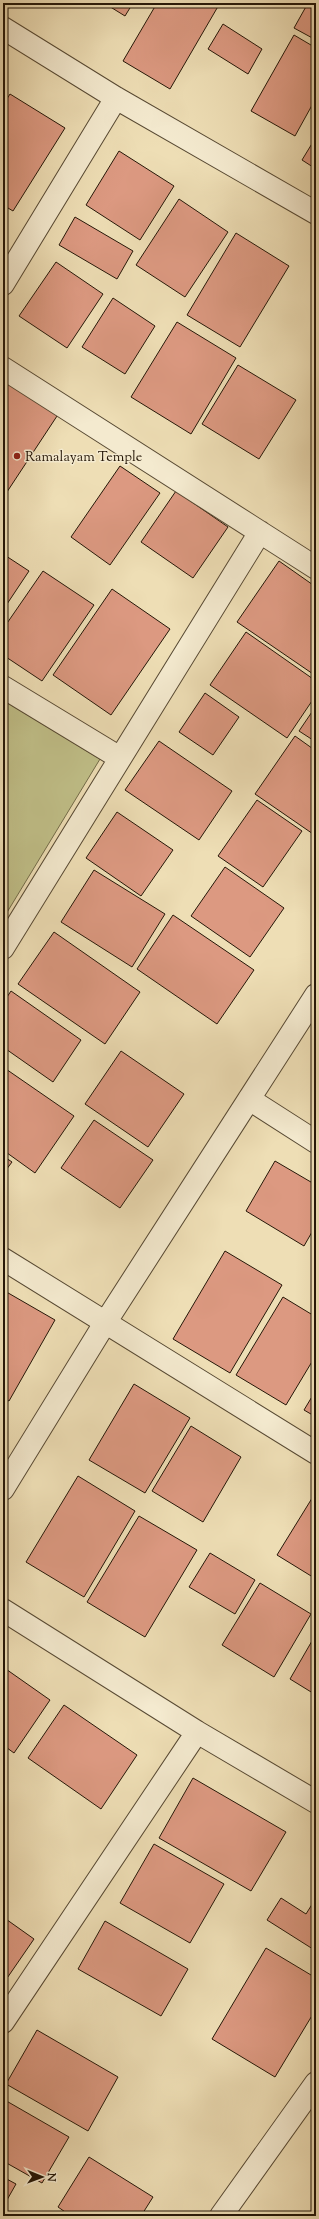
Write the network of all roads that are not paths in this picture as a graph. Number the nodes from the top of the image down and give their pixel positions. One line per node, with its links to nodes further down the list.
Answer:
1 (3, 28): 2 (street)
2 (116, 98): 3 (street); 4 (street)
3 (316, 213)
4 (3, 284)
5 (3, 368): 6 (street)
6 (260, 532): 7 (street); 9 (street)
7 (316, 568)
8 (3, 687): 9 (street)
9 (120, 758): 10 (street)
10 (3, 948)
11 (316, 995): 12 (street)
12 (249, 1099): 13 (street); 15 (street)
13 (316, 1142)
14 (3, 1259): 15 (street)
15 (105, 1323): 16 (street); 17 (street)
16 (316, 1453)
17 (3, 1489)
18 (3, 1610): 19 (street)
19 (197, 1732): 20 (street); 21 (street)
20 (316, 1802)
21 (3, 2022)
22 (316, 2083): 23 (street)
23 (221, 2216)

